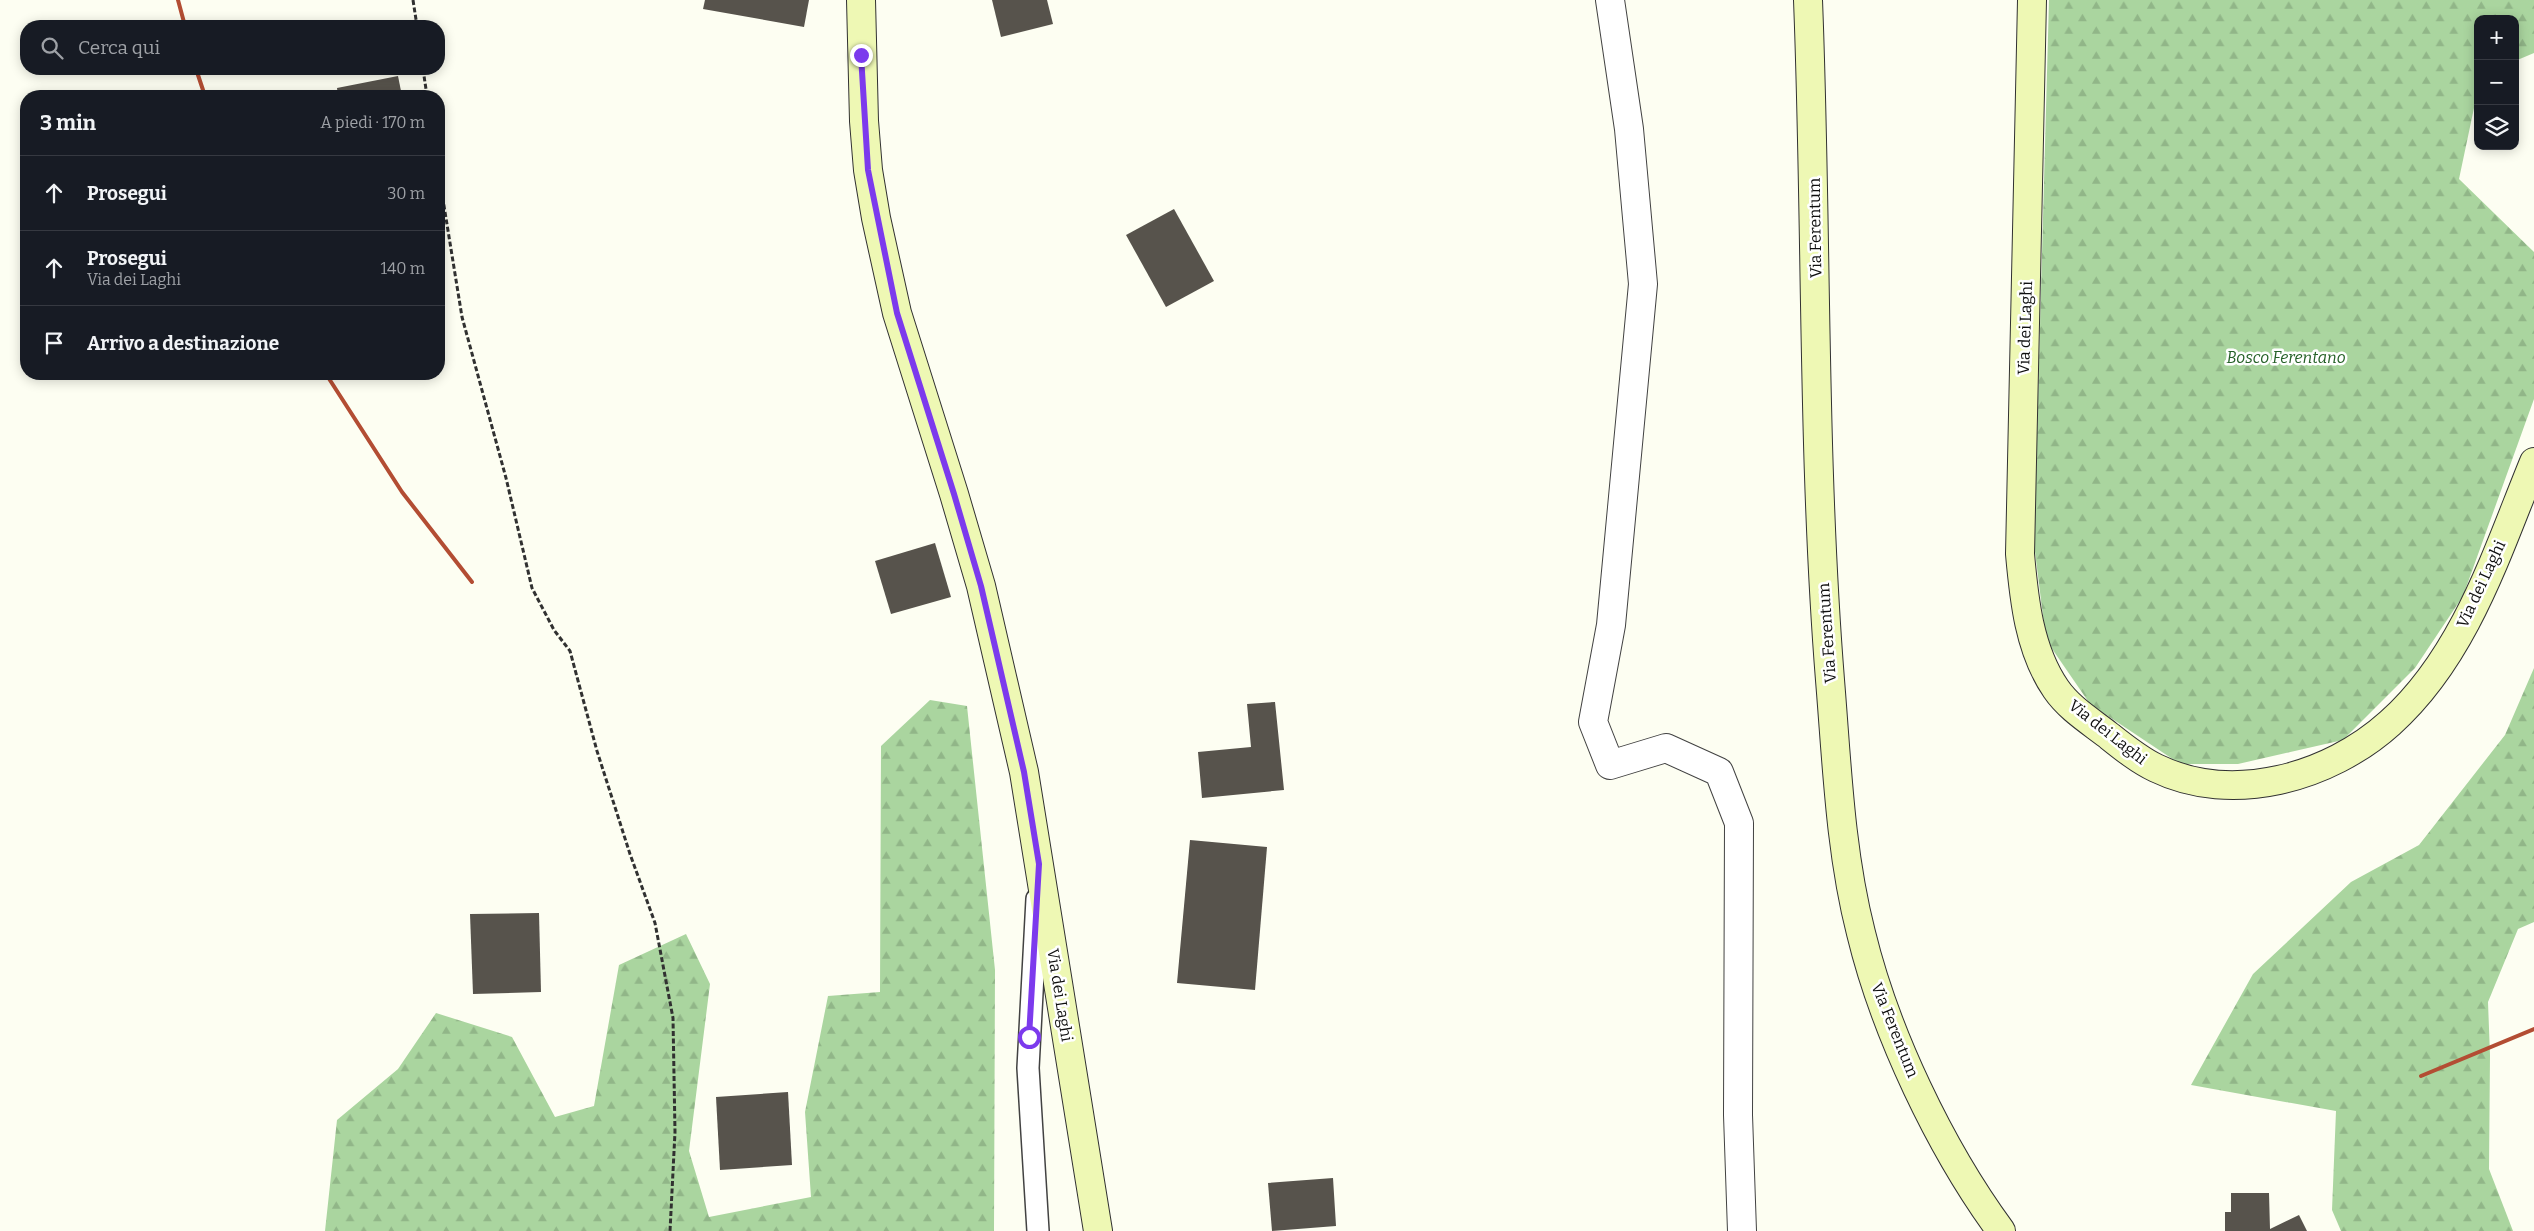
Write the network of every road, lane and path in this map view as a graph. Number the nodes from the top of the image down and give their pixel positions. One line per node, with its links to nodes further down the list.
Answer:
1 (413, 0): 6 (path)
2 (861, 0): 11 (main road, Via dei Laghi)
3 (1610, 0): 15 (street)
4 (1808, 0): 16 (main road, Via Ferentum)
5 (2032, 0): 10 (main road, Via dei Laghi)
6 (416, 20)
7 (424, 75): 8 (path)
8 (426, 90)
9 (445, 212): 12 (path)
10 (2534, 462)
11 (1039, 864): 13 (lane); 14 (main road, Via dei Laghi)
12 (670, 1231)
13 (1038, 1231)
14 (1098, 1231)
15 (1742, 1231)
16 (2000, 1231)

